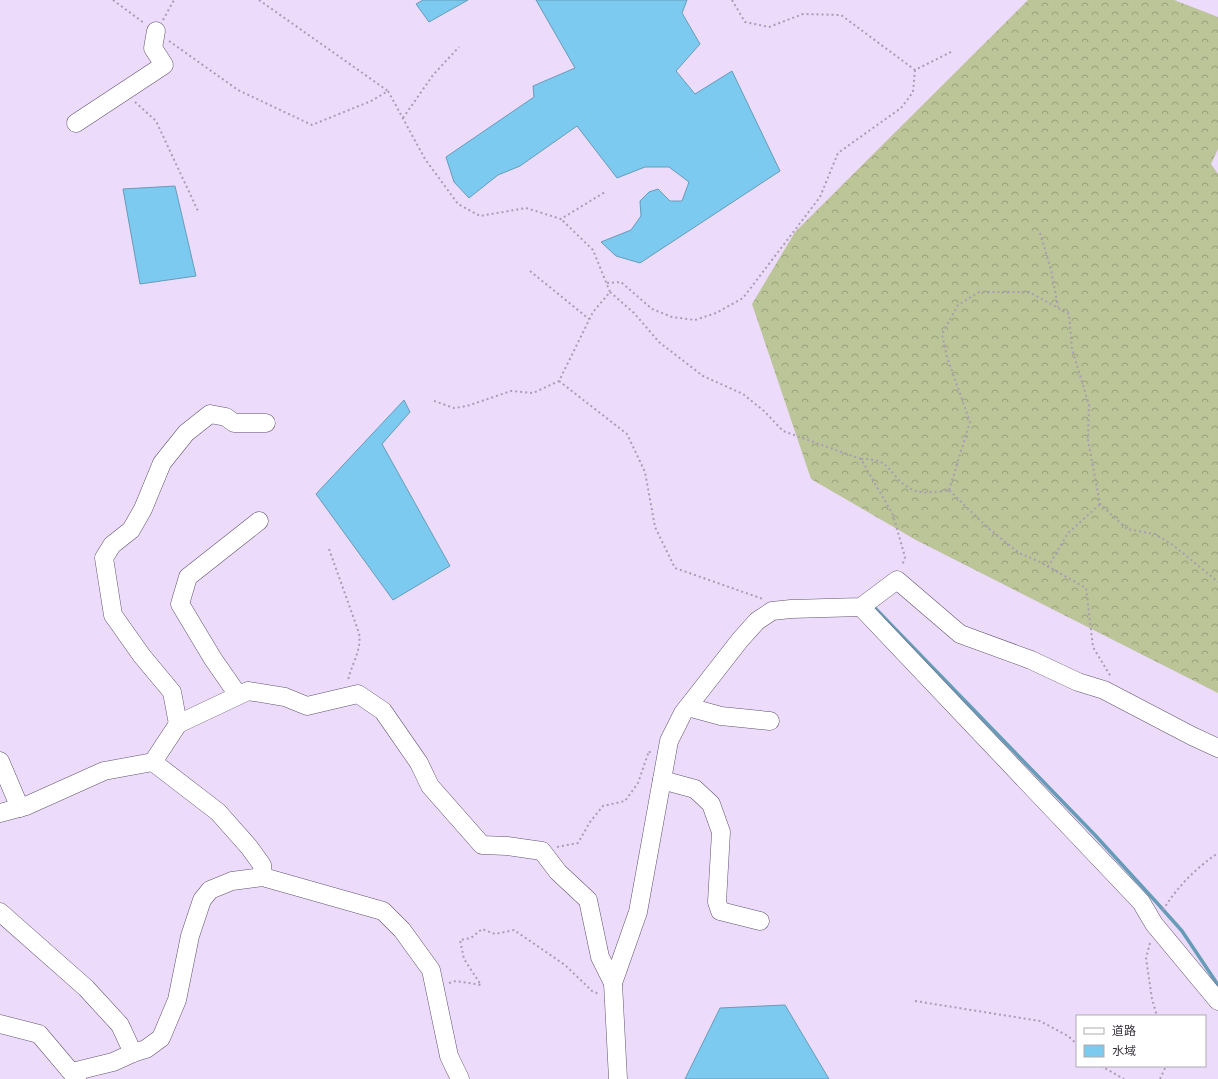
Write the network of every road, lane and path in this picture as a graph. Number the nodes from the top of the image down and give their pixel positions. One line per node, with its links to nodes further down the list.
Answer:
1 (113, 0): 5 (path)
2 (174, 0): 5 (path)
3 (259, 0): 9 (path)
4 (732, 0): 8 (path)
5 (156, 31): 9 (path); 10 (street)
6 (459, 47): 11 (path)
7 (951, 52): 8 (path)
8 (915, 70): 18 (path)
9 (388, 91): 11 (path)
10 (124, 92): 12 (street); 14 (path)
11 (403, 118): 15 (path)
12 (76, 123)
13 (605, 192): 15 (path)
14 (198, 210)
15 (561, 220): 18 (path)
16 (1040, 233): 20 (path)
17 (530, 271): 21 (path)
18 (607, 283): 19 (path)
19 (610, 292): 21 (path); 25 (path)
20 (1058, 307): 26 (path); 27 (path)
21 (589, 319): 22 (path)
22 (559, 381): 23 (path); 33 (path)
23 (434, 401)
24 (266, 423): 40 (street)
25 (861, 459): 26 (path); 31 (path)
26 (949, 490): 30 (path)
27 (1100, 504): 30 (path); 32 (path)
28 (259, 521): 36 (street)
29 (329, 549): 37 (path)
30 (1048, 567): 35 (path)
31 (897, 580): 34 (street); 35 (street)
32 (1218, 582)
33 (770, 602)
34 (861, 608): 38 (street); 52 (street)
35 (1104, 690): 41 (street)
36 (238, 695): 37 (street); 40 (street)
37 (348, 696): 47 (street)
38 (688, 707): 39 (street); 44 (street)
39 (770, 721)
40 (178, 724): 43 (street)
41 (1218, 748)
42 (0, 762): 45 (street)
43 (153, 762): 45 (street); 49 (street)
44 (663, 776): 47 (path); 51 (street); 54 (street)
45 (20, 808): 46 (street)
46 (0, 813)
47 (542, 851): 54 (street)
48 (1218, 854): 52 (path)
49 (263, 877): 53 (street); 60 (street)
50 (0, 912): 60 (street)
51 (760, 921)
52 (1154, 924): 56 (street); 57 (path)
53 (434, 987): 54 (path); 64 (street)
54 (613, 987): 65 (street)
55 (915, 1001): 59 (path)
56 (1218, 1002)
57 (1157, 1015)
58 (0, 1024): 63 (street)
59 (1076, 1043)
60 (133, 1053): 63 (street)
61 (1102, 1067): 66 (path)
62 (1166, 1067): 67 (path)
63 (75, 1076)
64 (460, 1079)
65 (618, 1079)
66 (1124, 1079)
67 (1160, 1079)

